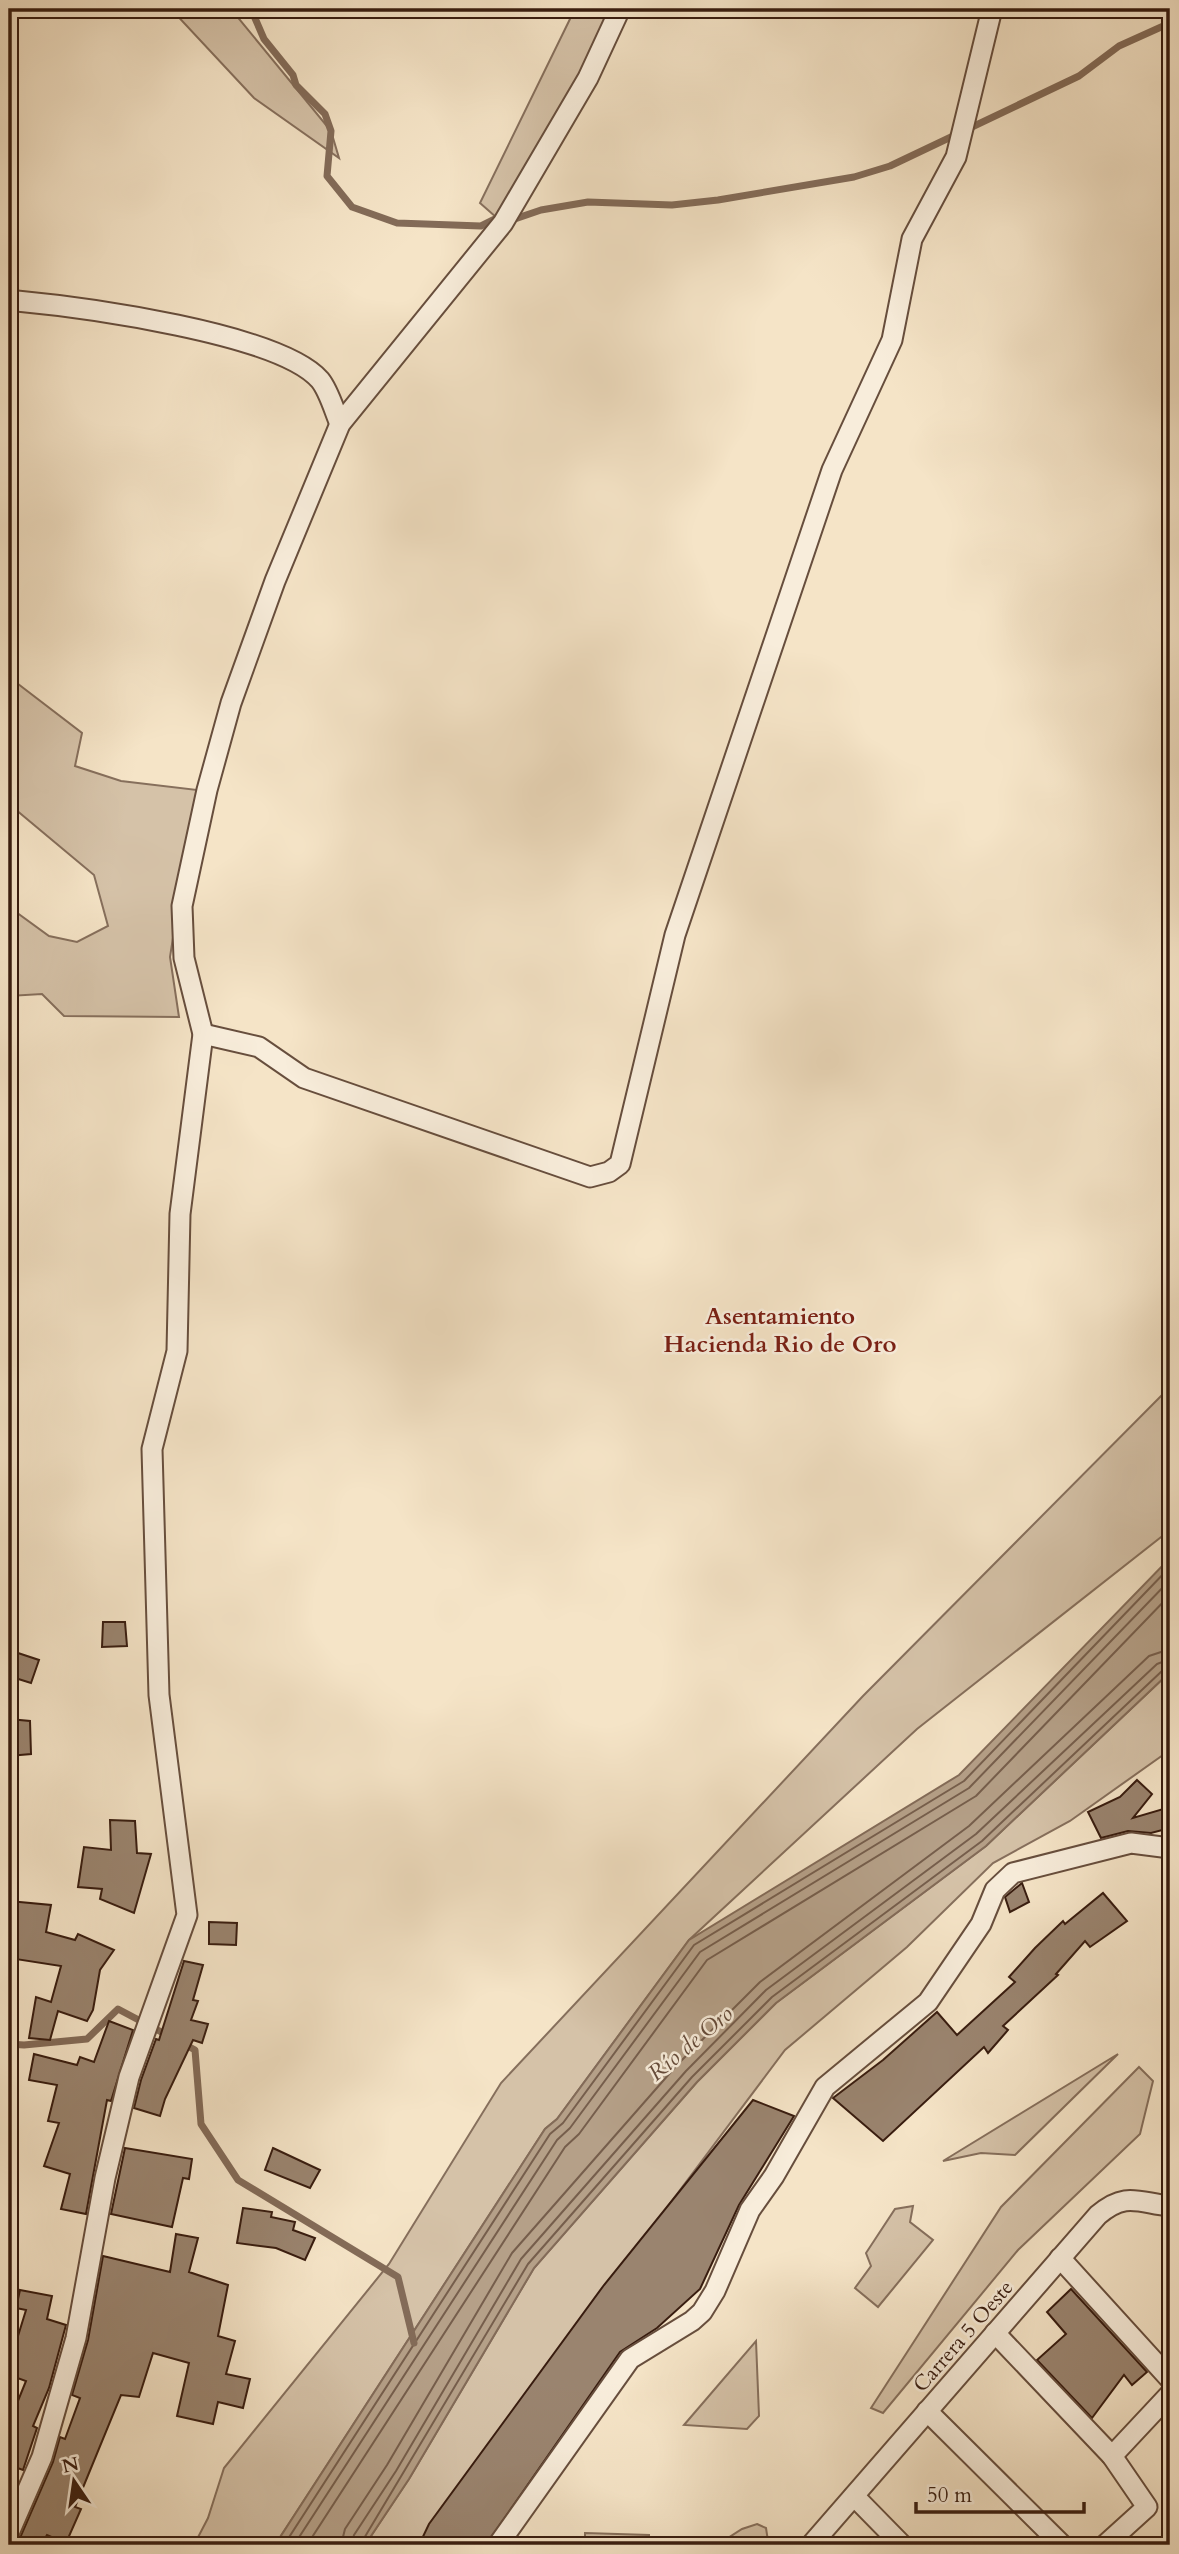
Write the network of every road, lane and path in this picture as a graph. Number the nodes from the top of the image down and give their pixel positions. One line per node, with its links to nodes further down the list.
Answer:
1 (620, 9): 4 (street)
2 (992, 9): 5 (street)
3 (9, 303): 4 (street)
4 (340, 424): 5 (street)
5 (204, 1034): 15 (street)
6 (1170, 1848): 16 (street)
7 (1170, 2206): 8 (street, Carrera 5 Oeste)
8 (1060, 2258): 9 (street, Carrera 5 Oeste); 10 (street)
9 (995, 2333): 12 (street, Carrera 5 Oeste); 13 (street)
10 (1170, 2379)
11 (1170, 2395): 13 (street)
12 (928, 2412): 14 (street, Carrera 5 Oeste); 19 (street)
13 (1112, 2456): 20 (street)
14 (855, 2496): 17 (street, Carrera 5 Oeste); 18 (street)
15 (9, 2533)
16 (498, 2545)
17 (811, 2545)
18 (902, 2545)
19 (1062, 2545)
20 (1105, 2545)

